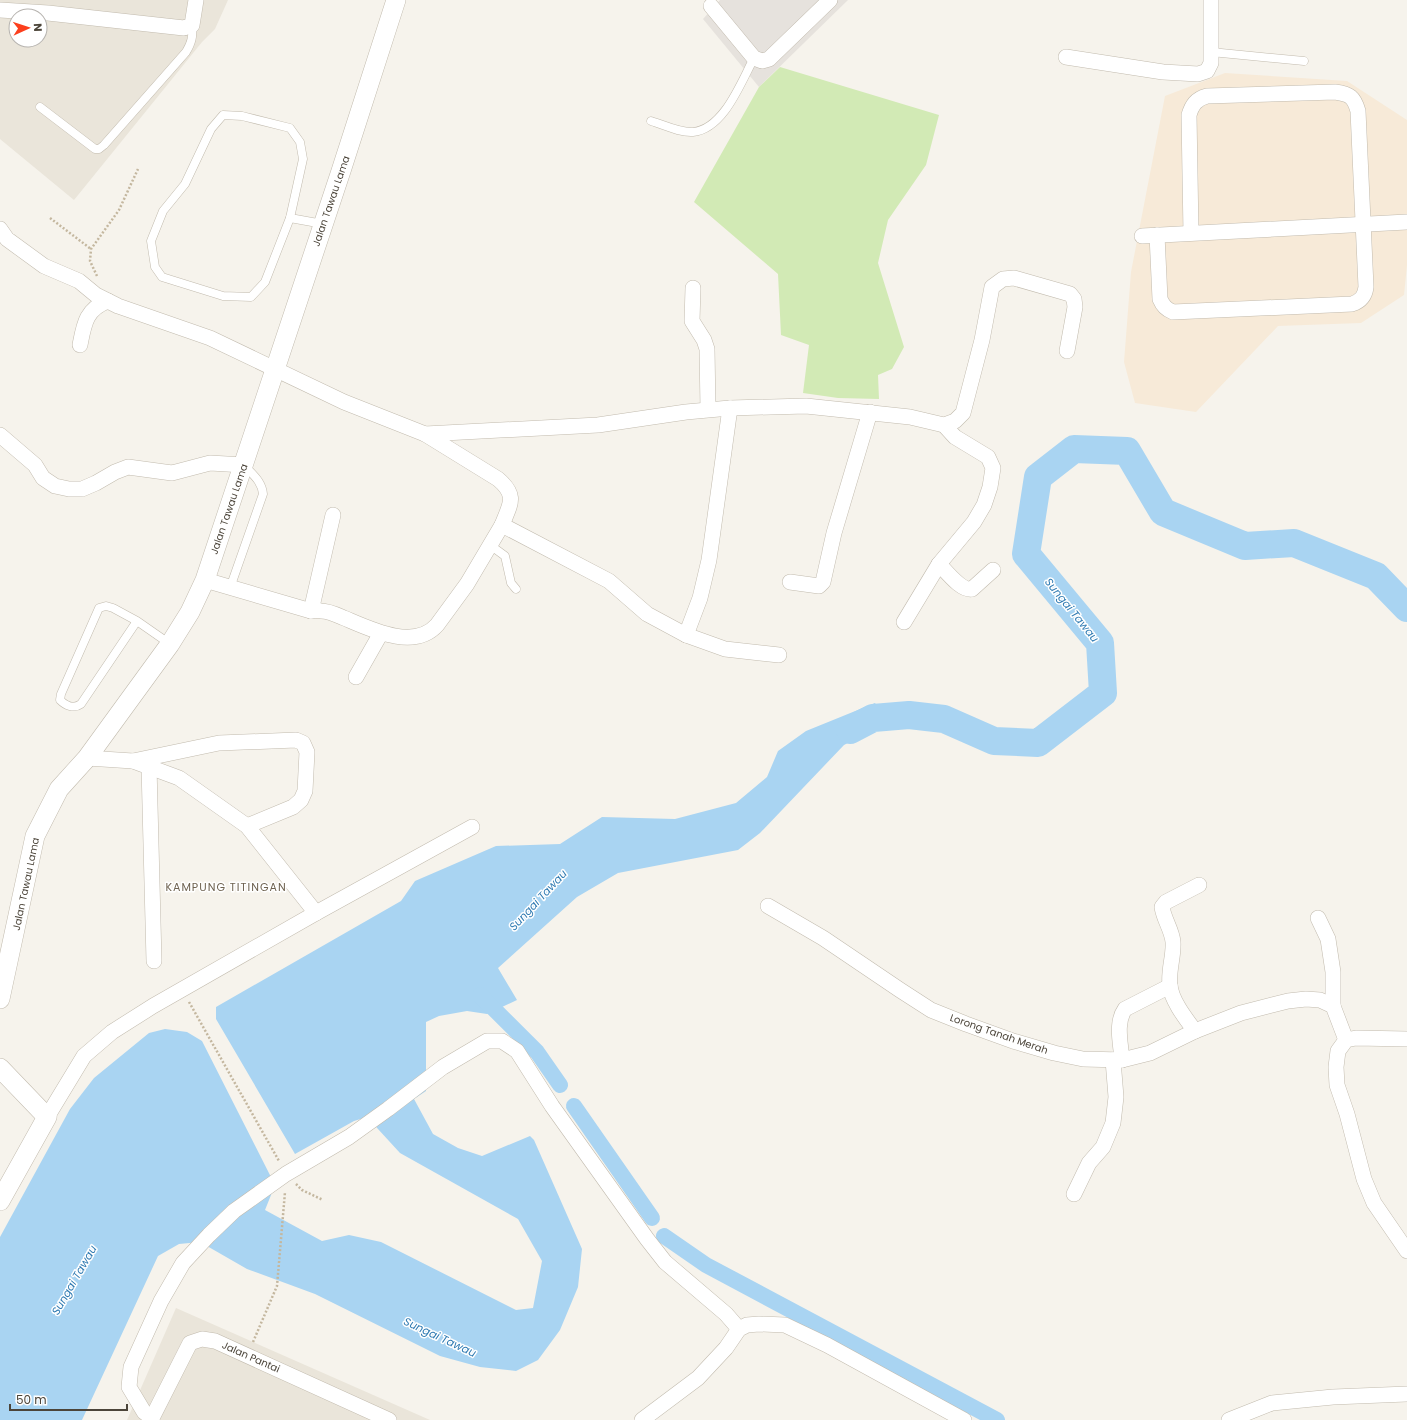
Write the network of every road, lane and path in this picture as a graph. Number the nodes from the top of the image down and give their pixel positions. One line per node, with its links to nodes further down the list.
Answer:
1 (196, 0): 8 (street)
2 (396, 0): 19 (street, Jalan Tawau Lama)
3 (830, 0): 11 (street)
4 (1211, 0): 9 (street)
5 (711, 6): 11 (street)
6 (49, 7): 7 (street); 8 (street)
7 (0, 10)
8 (192, 25): 13 (lane)
9 (1211, 52): 10 (street); 12 (lane)
10 (1066, 57)
11 (754, 58): 14 (lane)
12 (1304, 61)
13 (40, 107)
14 (651, 121)
15 (138, 169): 23 (path)
16 (50, 218): 23 (path)
17 (290, 218): 17 (lane); 19 (lane)
18 (1407, 222): 20 (street)
19 (323, 224): 28 (street, Jalan Tawau Lama)
20 (1363, 224): 22 (street); 22 (street); 22 (street)
21 (0, 229): 25 (street)
22 (1192, 233)
23 (91, 248): 25 (path)
24 (693, 288): 30 (street)
25 (108, 301): 26 (street); 28 (street)
26 (80, 345)
27 (1067, 351): 32 (street)
28 (275, 368): 33 (street); 35 (street, Jalan Tawau Lama)
29 (730, 408): 30 (street); 31 (street); 49 (street)
30 (708, 409): 33 (street)
31 (870, 412): 32 (street); 42 (street)
32 (944, 425): 39 (street)
33 (425, 434): 37 (street)
34 (0, 435): 35 (street)
35 (244, 465): 41 (street, Jalan Tawau Lama); 43 (lane)
36 (333, 516): 45 (street)
37 (502, 525): 38 (street); 49 (street)
38 (490, 545): 44 (lane); 48 (street)
39 (939, 564): 40 (street); 47 (street)
40 (992, 570)
41 (205, 580): 43 (street); 50 (street, Jalan Tawau Lama)
42 (790, 582)
43 (230, 588): 45 (street)
44 (516, 589)
45 (311, 611): 48 (street)
46 (137, 622): 46 (lane); 50 (lane)
47 (904, 622)
48 (381, 633): 52 (street)
49 (686, 635): 51 (street)
50 (170, 644): 53 (street, Jalan Tawau Lama)
51 (779, 655)
52 (356, 677)
53 (87, 758): 54 (street); 65 (street, Jalan Tawau Lama)
54 (133, 761): 55 (street); 56 (street)
55 (149, 766): 56 (street); 62 (street)
56 (246, 826): 60 (street)
57 (472, 827): 60 (street)
58 (1199, 885): 63 (street)
59 (768, 906): 70 (street, Lorong Tanah Merah)
60 (316, 913): 64 (street)
61 (1318, 918): 66 (street)
62 (154, 961)
63 (1170, 986): 67 (street); 70 (street)
64 (182, 989): 72 (street); 73 (path)
65 (2, 992)
66 (1332, 1006): 67 (street, Lorong Tanah Merah); 69 (street)
67 (1195, 1031): 70 (street, Lorong Tanah Merah)
68 (1407, 1039): 69 (street)
69 (1346, 1040): 78 (street)
70 (1118, 1060): 74 (street)
71 (0, 1068): 72 (street)
72 (47, 1117): 75 (street)
73 (286, 1174): 76 (path); 79 (street); 83 (street)
74 (1074, 1194)
75 (0, 1200)
76 (323, 1200)
77 (284, 1201): 80 (path)
78 (1407, 1251)
79 (739, 1330): 82 (street); 85 (street)
80 (247, 1355): 83 (street, Jalan Pantai); 84 (street, Jalan Pantai)
81 (1407, 1394): 87 (street)
82 (941, 1415): 86 (street)
83 (152, 1419)
84 (389, 1420)
85 (642, 1420)
86 (964, 1420)
87 (1229, 1420)

